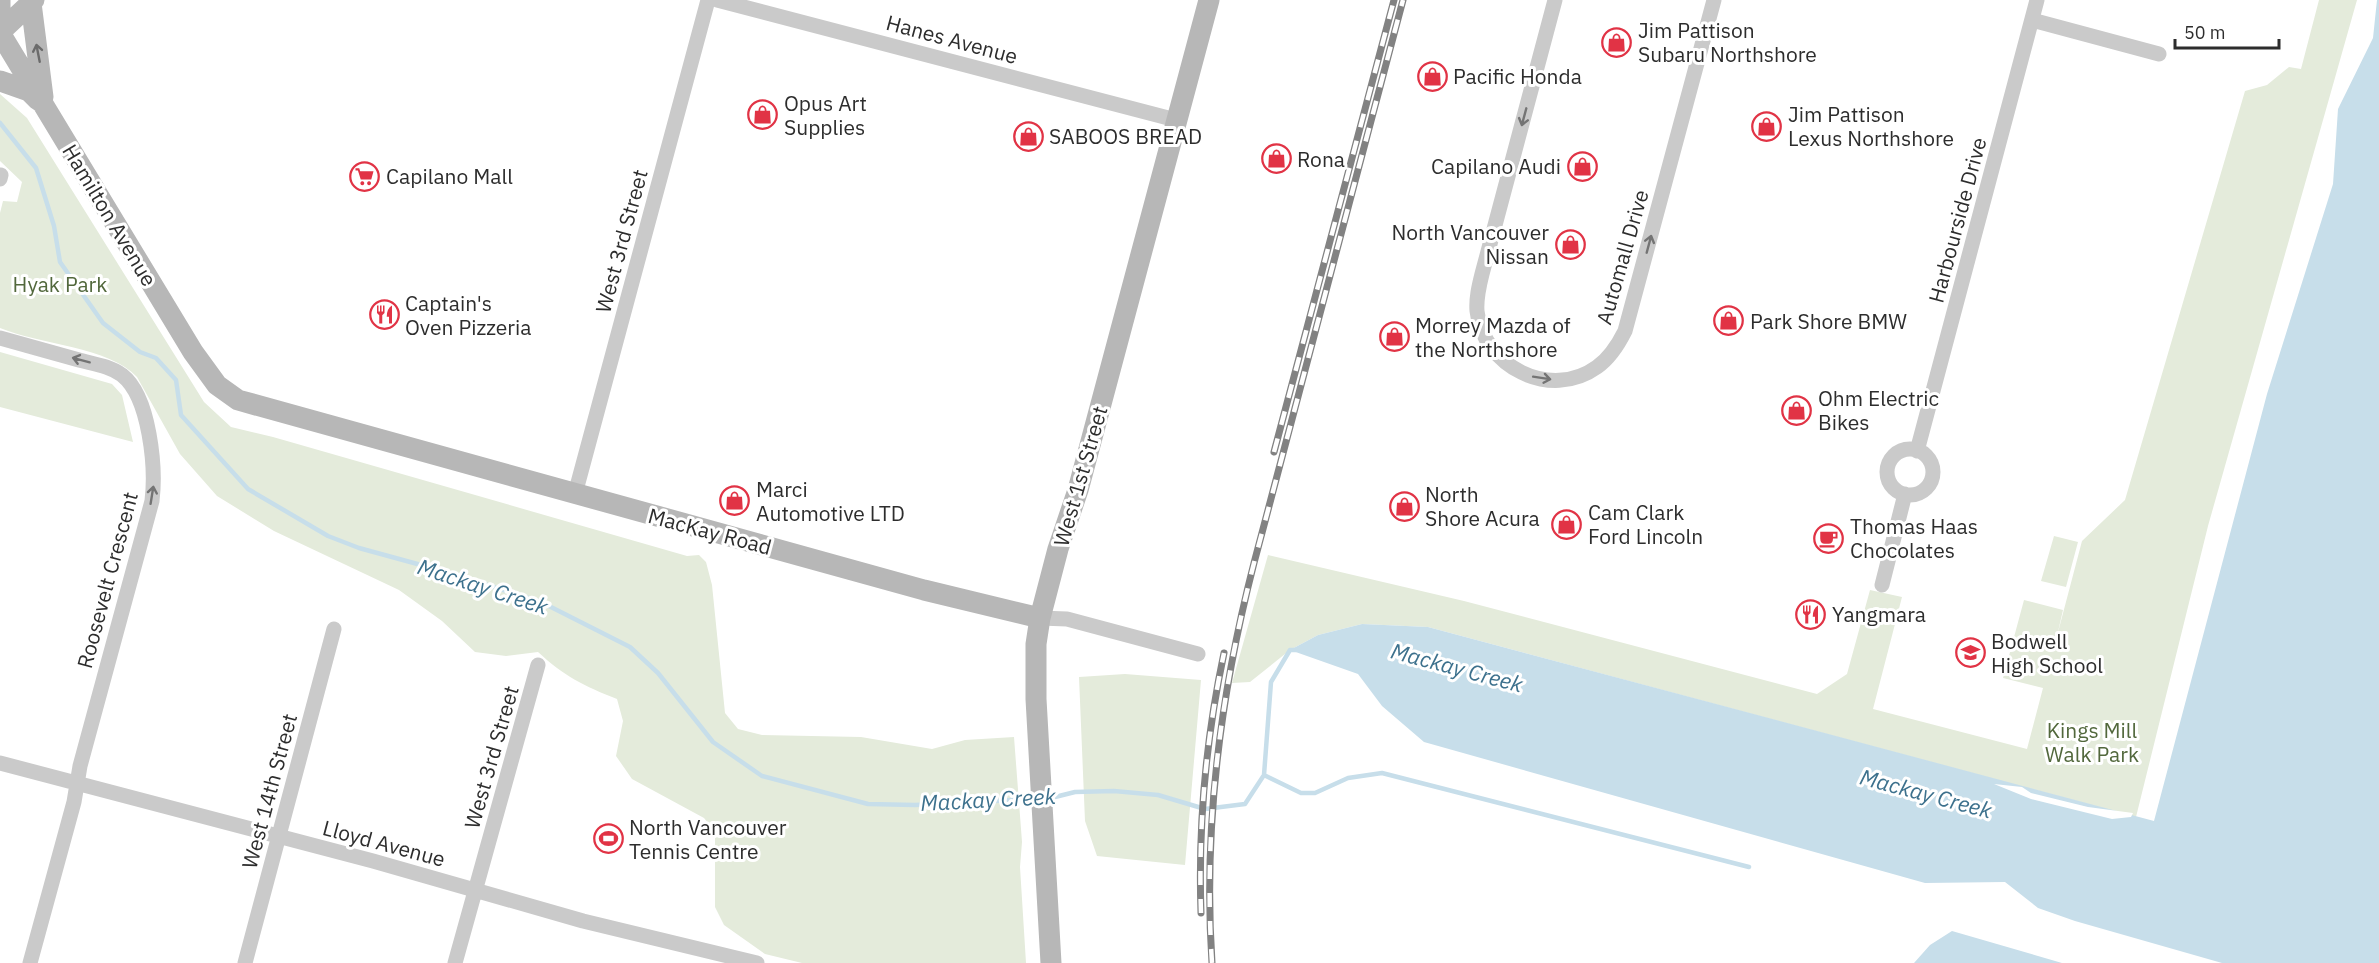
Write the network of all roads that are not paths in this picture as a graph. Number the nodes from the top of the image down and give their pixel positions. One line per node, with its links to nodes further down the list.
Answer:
1 (708, 0): 18 (street, West 3rd Street)
2 (717, 0): 14 (street, Hanes Avenue)
3 (1209, 0): 14 (street, West 1st Street)
4 (1555, 0): 5 (street, Automall Drive, one-way to 5)
5 (1714, 0)
6 (2037, 0): 9 (street, Harbourside Drive)
7 (32, 1): 10 (street); 13 (street, one-way to 7)
8 (3, 4): 10 (street)
9 (2032, 20): 11 (street); 17 (street, Harbourside Drive)
10 (0, 32): 13 (street, Hamilton Avenue)
11 (2159, 54)
12 (0, 81): 13 (street)
13 (43, 104): 16 (street, Hamilton Avenue)
14 (1176, 120): 21 (street, West 1st Street)
15 (0, 338): 26 (street, Roosevelt Crescent, one-way to 15)
16 (226, 392): 18 (street, MacKay Road)
17 (1917, 451): 19 (street); 19 (street)
18 (575, 494): 21 (street, MacKay Road)
19 (1905, 495): 20 (street)
20 (1882, 585)
21 (1040, 618): 23 (street, MacKay Road); 33 (street, West 1st Street)
22 (334, 629): 27 (street, West 14th Street)
23 (1197, 654)
24 (538, 666): 28 (street, West 3rd Street)
25 (0, 764): 26 (street, Lloyd Avenue)
26 (77, 785): 27 (street, Lloyd Avenue); 29 (street, Roosevelt Crescent)
27 (278, 838): 28 (street, Lloyd Avenue); 30 (street, West 14th Street)
28 (475, 889): 31 (street, West 3rd Street); 32 (street, Lloyd Avenue)
29 (30, 963)
30 (245, 963)
31 (455, 963)
32 (757, 963)
33 (1051, 963)

